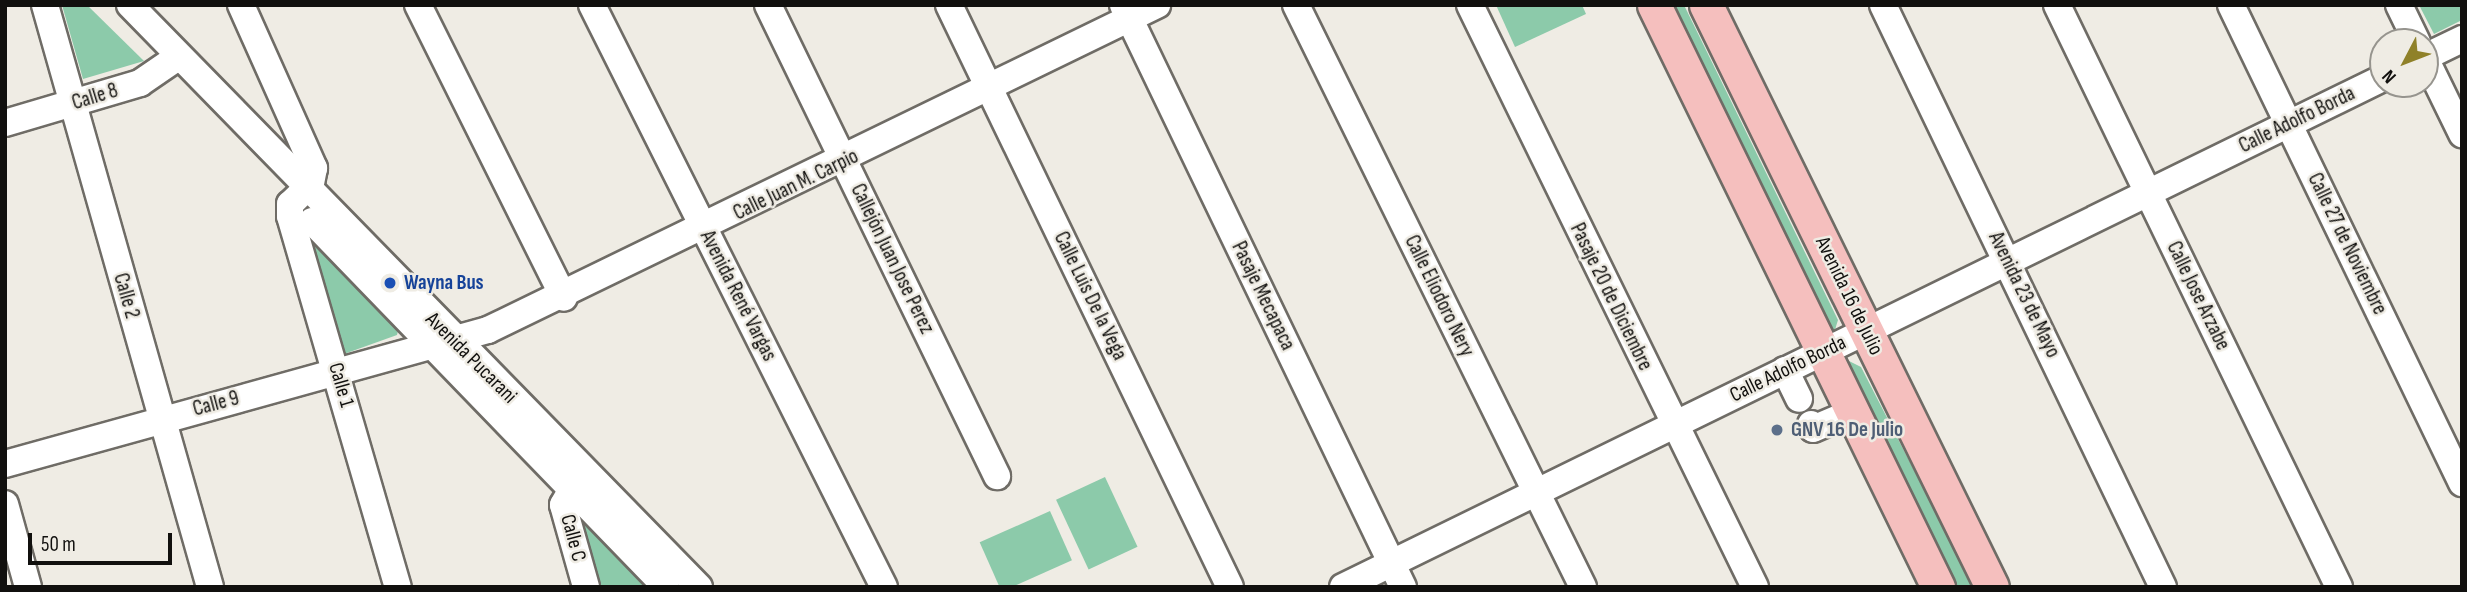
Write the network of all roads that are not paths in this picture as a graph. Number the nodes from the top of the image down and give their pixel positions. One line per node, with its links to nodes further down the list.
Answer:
1 (44, 5): 26 (street, Calle 2)
2 (110, 5): 22 (street, Avenida Pucarani)
3 (130, 5): 22 (street, Avenida Pucarani)
4 (241, 5): 32 (street, Calle 1)
5 (418, 5): 35 (street)
6 (592, 5): 33 (street, Avenida René Vargas)
7 (768, 5): 30 (street, Callejón Juan Jose Perez)
8 (949, 5): 25 (street, Calle Luis De la Vega)
9 (1157, 5): 18 (street, Calle Juan M. Carpio)
10 (1296, 5): 50 (street, Calle Eliodoro Nery)
11 (1470, 5): 45 (street, Pasaje 20 de Diciembre)
12 (1654, 5): 38 (main road)
13 (1706, 5): 36 (main road, Avenida 16 de Julio)
14 (1883, 5): 34 (street, Avenida 23 de Mayo)
15 (2057, 5): 31 (street, Calle Jose Arzabe)
16 (2231, 5): 28 (street, Calle 27 de Noviembre)
17 (2399, 5): 19 (street)
18 (1126, 12): 25 (street, Calle Juan M. Carpio); 52 (street, Pasaje Mecapaca)
19 (2410, 28)
20 (2462, 39): 21 (street)
21 (2439, 51)
22 (173, 62): 26 (street, Calle 8); 32 (street, Avenida Pucarani)
23 (2369, 85): 28 (street, Calle Adolfo Borda)
24 (2439, 87): 29 (street)
25 (990, 88): 30 (street, Calle Juan M. Carpio); 60 (street, Calle Luis De la Vega)
26 (71, 105): 27 (street, Calle 8); 43 (street, Calle 2)
27 (5, 123)
28 (2290, 124): 31 (street, Calle Adolfo Borda); 48 (street, Calle 27 de Noviembre)
29 (2462, 134)
30 (844, 161): 33 (street, Calle Juan M. Carpio); 47 (street, Callejón Juan Jose Perez)
31 (2148, 193): 34 (street, Calle Adolfo Borda); 67 (street, Calle Jose Arzabe)
32 (299, 195): 37 (street, Avenida Pucarani); 40 (street, Calle 1)
33 (705, 230): 35 (street, Calle Juan M. Carpio); 59 (street, Avenida René Vargas)
34 (2008, 261): 36 (street, Calle Adolfo Borda); 66 (street, Avenida 23 de Mayo)
35 (564, 298): 37 (street, Calle Juan M. Carpio)
36 (1866, 331): 38 (street, Calle Adolfo Borda); 65 (main road, Avenida 16 de Julio)
37 (440, 342): 40 (street, Calle 9); 49 (street, Avenida Pucarani); 58 (street, Avenida Pucarani)
38 (1824, 352): 39 (street, Calle Adolfo Borda); 42 (main road)
39 (1786, 370): 41 (street); 45 (street, Calle Adolfo Borda)
40 (338, 371): 43 (street, Calle 9); 55 (street, Calle 1)
41 (1799, 399)
42 (1853, 412): 44 (street); 64 (main road)
43 (161, 419): 46 (street, Calle 9); 54 (street, Calle 2)
44 (1811, 424)
45 (1674, 425): 50 (street, Calle Adolfo Borda); 63 (street, Pasaje 20 de Diciembre)
46 (5, 464)
47 (997, 476)
48 (2462, 483)
49 (571, 491): 56 (street, Calle C); 57 (street, Avenida Pucarani)
50 (1536, 492): 52 (street, Calle Adolfo Borda); 62 (street, Calle Eliodoro Nery)
51 (5, 504): 53 (street)
52 (1398, 575): 61 (street, Calle Adolfo Borda)
53 (28, 587)
54 (210, 587)
55 (398, 587)
56 (586, 587)
57 (666, 587)
58 (699, 587)
59 (884, 587)
60 (1230, 587)
61 (1343, 587)
62 (1583, 587)
63 (1755, 587)
64 (1938, 587)
65 (1992, 587)
66 (2163, 587)
67 (2339, 587)

